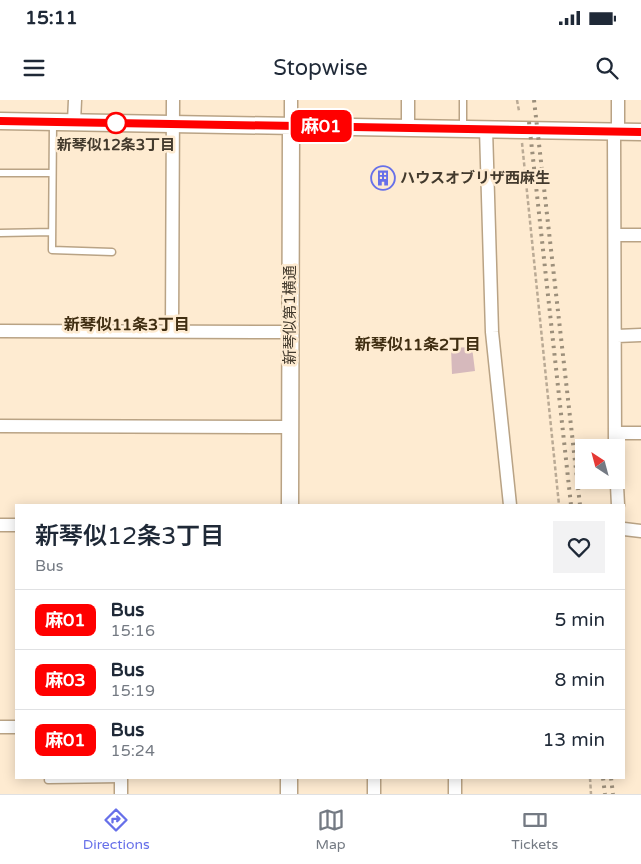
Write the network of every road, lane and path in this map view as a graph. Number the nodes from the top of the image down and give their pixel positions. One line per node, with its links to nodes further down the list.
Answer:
1 (74, 100): 11 (street)
2 (173, 100): 12 (street)
3 (291, 100): 13 (street)
4 (408, 100): 14 (street)
5 (463, 100): 15 (lane)
6 (517, 100): 8 (path)
7 (618, 100): 17 (street)
8 (519, 111)
9 (0, 121): 10 (street)
10 (53, 122): 11 (street); 21 (lane)
11 (74, 122): 12 (street)
12 (173, 124): 13 (street); 27 (street)
13 (291, 126): 14 (street); 29 (street, 新琴似第1横通)
14 (408, 128): 15 (street)
15 (463, 128): 16 (street)
16 (486, 129): 17 (street); 39 (street)
17 (616, 131): 18 (street); 24 (street)
18 (641, 132)
19 (522, 143): 40 (path)
20 (0, 173): 21 (lane)
21 (52, 173): 22 (lane)
22 (52, 232): 23 (lane); 26 (lane)
23 (0, 233)
24 (616, 235): 25 (street); 31 (street)
25 (641, 235)
26 (112, 252)
27 (172, 330): 28 (street); 29 (street)
28 (0, 331)
29 (290, 332): 33 (street, 新琴似第1横通)
30 (641, 335): 31 (street)
31 (616, 336): 34 (street)
32 (0, 426): 33 (street)
33 (290, 427): 38 (street, 新琴似第1横通)
34 (615, 433): 35 (street); 36 (street)
35 (641, 433)
36 (615, 439)
37 (617, 489): 41 (street)
38 (290, 504)
39 (510, 504)
40 (559, 504)
41 (618, 504)
42 (0, 525): 43 (street)
43 (15, 525)
44 (625, 529): 45 (street)
45 (641, 531)
46 (0, 727): 47 (street)
47 (15, 727)
48 (84, 779): 54 (lane)
49 (121, 779): 55 (street)
50 (289, 779): 56 (street)
51 (374, 779): 57 (street)
52 (454, 779): 58 (street)
53 (590, 779): 59 (path)
54 (48, 780)
55 (121, 794)
56 (288, 794)
57 (374, 794)
58 (455, 794)
59 (591, 794)

